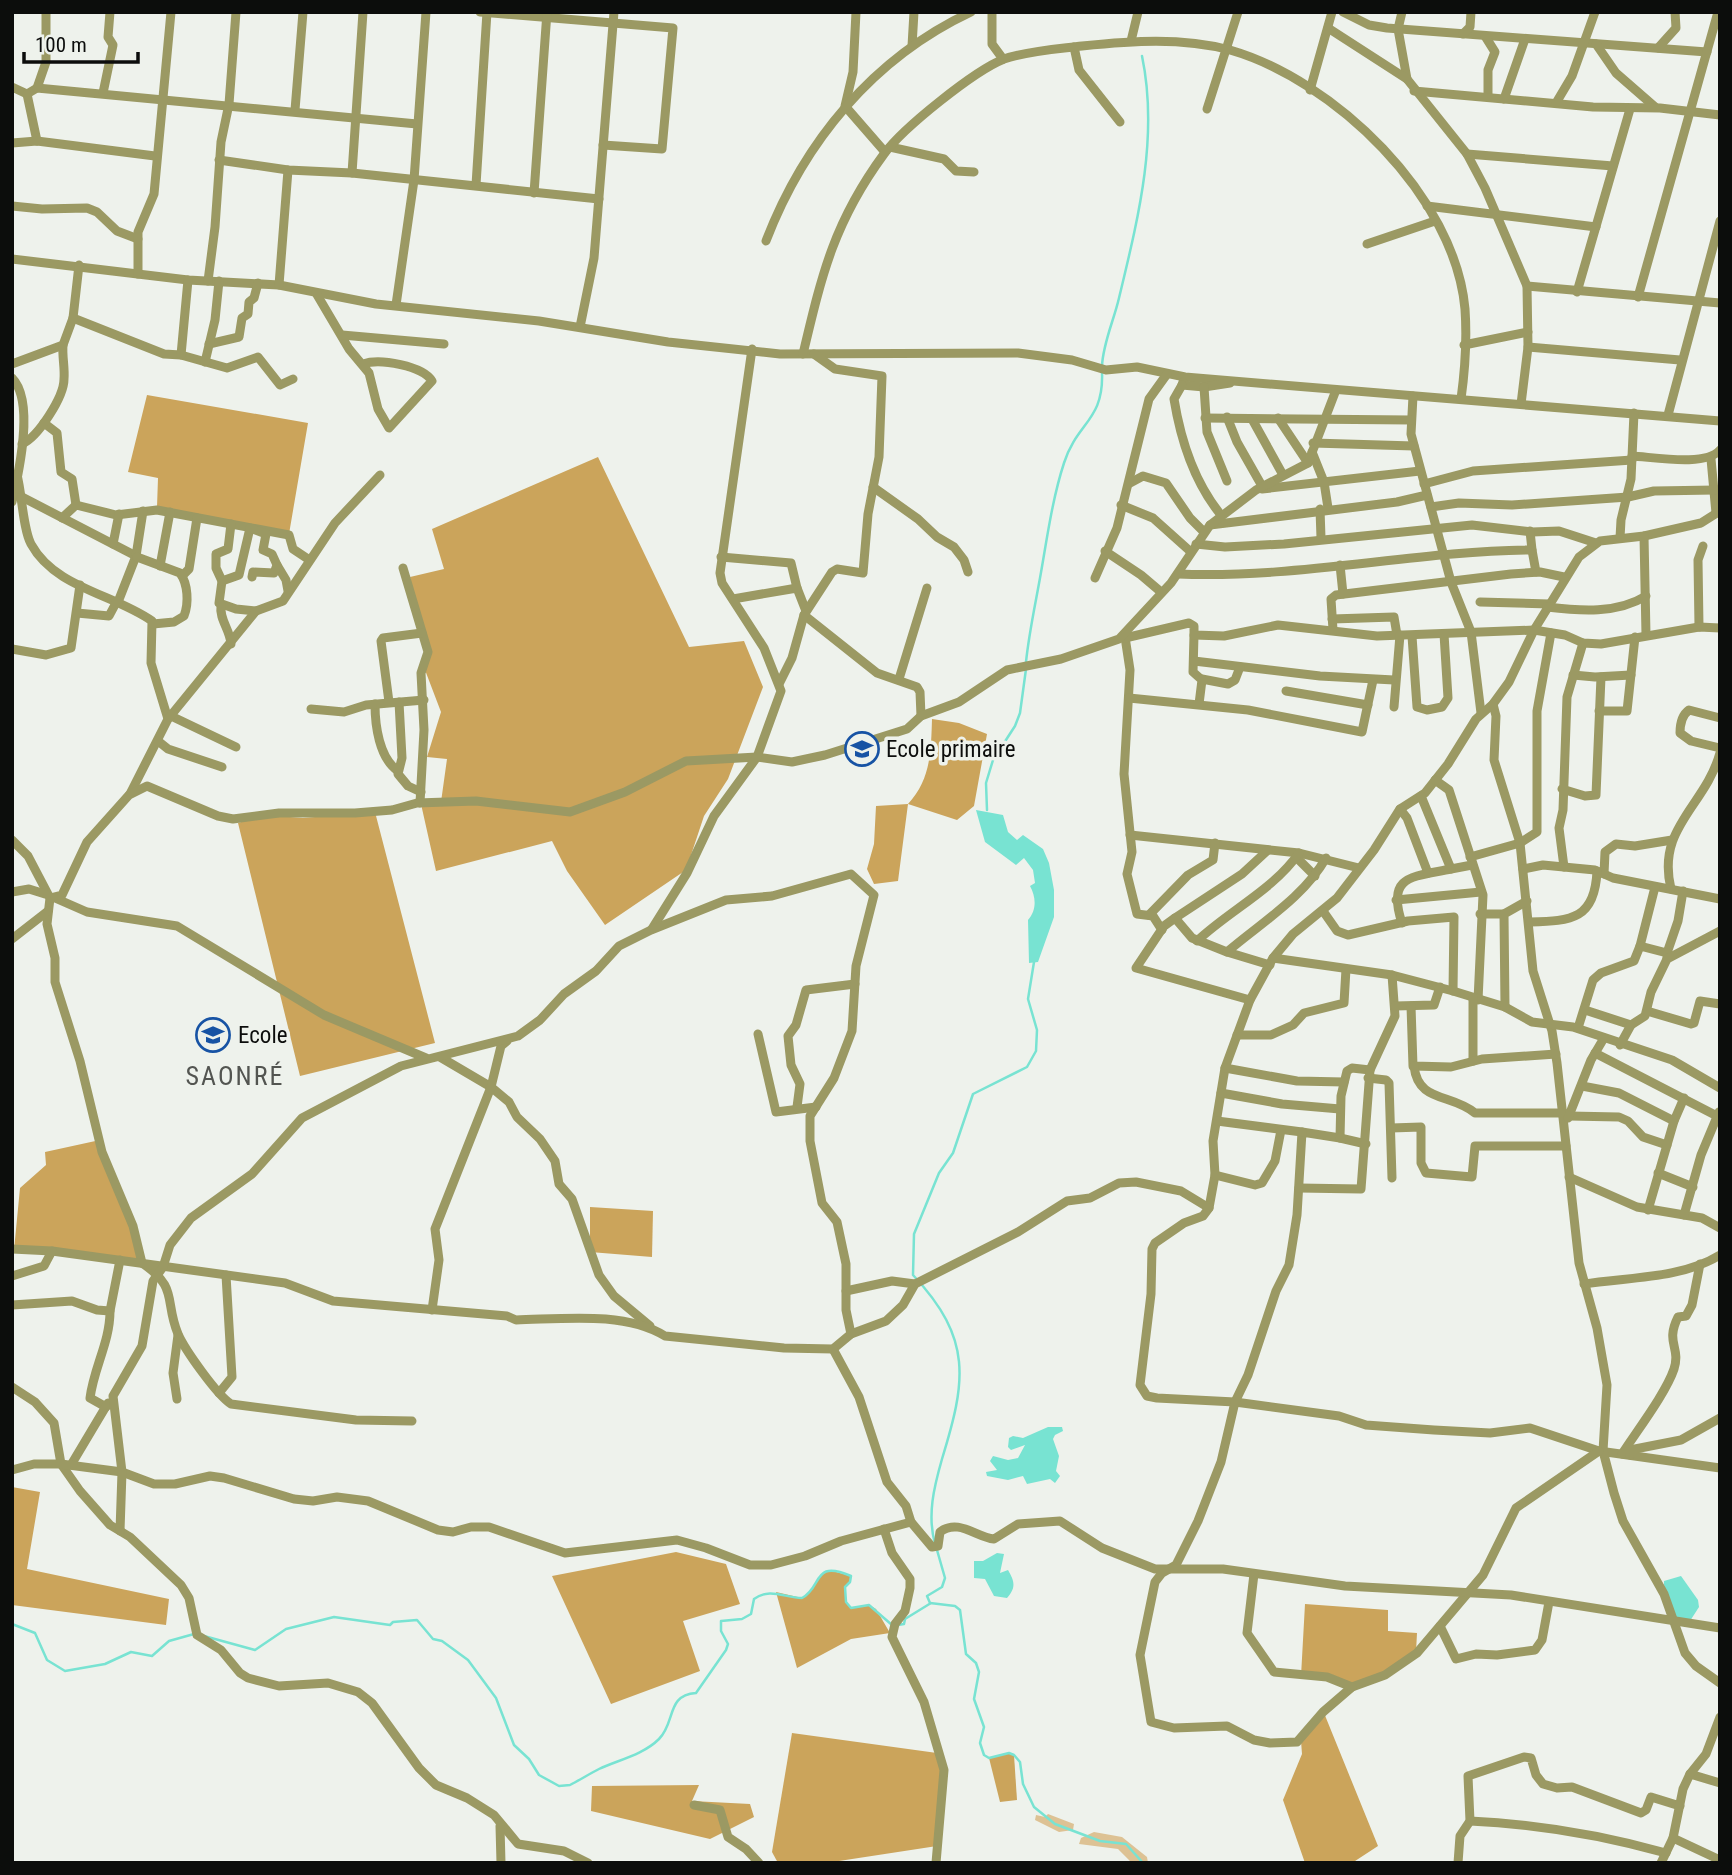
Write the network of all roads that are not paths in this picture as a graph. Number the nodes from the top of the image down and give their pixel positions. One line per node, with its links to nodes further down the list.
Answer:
1 (46, 12): 41 (street)
2 (110, 12): 44 (street)
3 (171, 12): 46 (street)
4 (236, 12): 50 (street)
5 (303, 12): 55 (street)
6 (363, 12): 58 (street)
7 (426, 12): 60 (street)
8 (614, 12): 24 (street)
9 (856, 12): 51 (street)
10 (914, 12): 33 (street)
11 (971, 12): 33 (street)
12 (992, 12): 38 (street)
13 (1138, 12): 30 (street)
14 (1238, 12): 36 (street)
15 (1332, 12): 25 (street)
16 (1343, 12): 26 (street)
17 (1402, 12): 26 (street)
18 (1471, 12): 27 (street)
19 (1594, 12): 31 (street)
20 (1675, 12): 35 (street)
21 (1718, 12): 37 (street)
22 (484, 13): 23 (street); 73 (street)
23 (547, 16): 24 (street); 74 (street)
24 (613, 24): 63 (street); 63 (street)
25 (1328, 28): 39 (street); 42 (street)
26 (1398, 29): 27 (street); 39 (street)
27 (1463, 34): 28 (street)
28 (1485, 36): 29 (street); 47 (street)
29 (1525, 39): 31 (street); 48 (street)
30 (1131, 41): 34 (street); 36 (street)
31 (1584, 43): 32 (street); 49 (street)
32 (1596, 44): 35 (street); 52 (street)
33 (912, 46): 51 (street)
34 (1074, 47): 38 (street); 59 (street)
35 (1658, 48): 37 (street)
36 (1227, 50): 42 (street); 53 (street)
37 (1707, 52): 56 (street)
38 (1003, 59): 64 (street)
39 (1407, 79): 43 (street)
40 (12, 88): 45 (street)
41 (37, 88): 44 (street); 45 (street)
42 (1310, 90): 77 (street)
43 (1415, 91): 47 (street); 65 (street)
44 (103, 93): 46 (street)
45 (27, 94): 61 (street)
46 (162, 97): 50 (street); 66 (street)
47 (1488, 97): 48 (street)
48 (1504, 99): 49 (street)
49 (1556, 103): 54 (street)
50 (229, 104): 55 (street); 67 (street)
51 (845, 106): 64 (street); 83 (street)
52 (1657, 108): 54 (street); 56 (street)
53 (1206, 109)
54 (1630, 109): 68 (street)
55 (295, 110): 58 (street)
56 (1690, 113): 57 (street); 96 (street)
57 (1720, 115)
58 (357, 117): 60 (street); 71 (street)
59 (1120, 122)
60 (417, 124): 72 (street)
61 (37, 141): 62 (street); 66 (street)
62 (12, 143)
63 (603, 145): 75 (street)
64 (887, 150): 70 (street); 110 (street)
65 (1467, 154): 68 (street); 78 (street)
66 (155, 156): 82 (street)
67 (219, 160): 69 (street); 89 (street)
68 (1613, 166): 81 (street)
69 (288, 170): 71 (street); 92 (street)
70 (974, 172)
71 (352, 173): 72 (street)
72 (414, 180): 73 (street); 99 (street)
73 (476, 185): 74 (street)
74 (534, 193): 75 (street)
75 (599, 199): 101 (street)
76 (12, 206): 82 (street)
77 (1427, 206): 78 (street); 79 (street)
78 (1496, 212): 81 (street); 93 (street)
79 (1435, 221): 84 (street); 107 (street)
80 (1720, 221): 97 (street)
81 (1596, 226): 94 (street)
82 (138, 239): 87 (street)
83 (766, 241)
84 (1367, 244)
85 (12, 259): 86 (street)
86 (79, 265): 87 (street); 100 (street)
87 (138, 274): 88 (street)
88 (188, 280): 89 (street); 112 (street)
89 (208, 281): 90 (street)
90 (219, 281): 91 (street); 104 (street)
91 (258, 283): 92 (street); 104 (street)
92 (279, 285): 95 (street)
93 (1527, 286): 94 (street); 102 (street)
94 (1577, 292): 96 (street)
95 (316, 293): 99 (street); 103 (street)
96 (1638, 297): 97 (street)
97 (1697, 302): 98 (street); 113 (street)
98 (1720, 303)
99 (397, 305): 101 (street)
100 (72, 318): 106 (street); 112 (street)
101 (580, 327): 109 (street)
102 (1528, 332): 107 (street); 108 (street)
103 (342, 335): 105 (street); 116 (street)
104 (209, 344): 114 (street)
105 (444, 344)
106 (63, 345): 115 (street); 136 (street)
107 (1464, 345): 125 (street)
108 (1528, 347): 113 (street); 126 (street)
109 (752, 349): 110 (street); 187 (street)
110 (803, 354): 111 (street)
111 (814, 354): 117 (street); 153 (street)
112 (181, 355): 114 (street)
113 (1680, 360): 128 (street)
114 (205, 362): 119 (street)
115 (12, 364)
116 (363, 364): 116 (street)
117 (1167, 374): 120 (street); 151 (street)
118 (12, 378): 137 (street)
119 (293, 379)
120 (1184, 381): 121 (street); 122 (street); 168 (street)
121 (1238, 381): 122 (street); 123 (street)
122 (1204, 387): 130 (street)
123 (1336, 390): 124 (street); 133 (street)
124 (1413, 396): 125 (street); 134 (street)
125 (1461, 399): 126 (street)
126 (1521, 404): 127 (street)
127 (1634, 413): 128 (street); 142 (street)
128 (1668, 415): 135 (street)
129 (1227, 417): 130 (street); 132 (street); 154 (street)
130 (1205, 418): 149 (street)
131 (1278, 418): 132 (street); 133 (street); 144 (street)
132 (1252, 419): 148 (street)
133 (1324, 419): 134 (street); 140 (street)
134 (1411, 421): 139 (street)
135 (1720, 421)
136 (44, 423): 138 (street); 160 (street)
137 (17, 432): 138 (street)
138 (22, 444): 146 (street)
139 (1414, 446): 140 (street); 145 (street)
140 (1313, 448): 144 (street); 150 (street)
141 (1720, 450): 143 (street)
142 (1632, 458): 143 (street); 152 (street); 158 (street)
143 (1711, 458): 155 (street)
144 (1308, 463): 148 (street)
145 (1420, 471): 150 (street); 152 (street)
146 (17, 475): 157 (street); 159 (street)
147 (380, 475): 188 (street)
148 (1283, 475): 154 (street)
149 (1227, 481)
150 (1324, 482): 154 (street); 163 (street)
151 (1130, 483): 161 (street); 174 (street)
152 (1424, 484): 156 (street)
153 (873, 487): 193 (street); 216 (street)
154 (1259, 488): 168 (street)
155 (1715, 490): 158 (street); 166 (street)
156 (1427, 495): 162 (street); 163 (street)
157 (22, 497): 170 (street); 202 (street)
158 (1628, 497): 162 (street); 178 (street)
159 (12, 502)
160 (76, 505): 167 (street); 170 (street)
161 (1121, 505): 182 (street); 184 (street)
162 (1431, 507): 172 (street)
163 (1324, 509): 174 (street); 177 (street)
164 (143, 512): 165 (street); 167 (street); 186 (street)
165 (170, 512): 169 (street); 191 (street)
166 (1718, 512): 176 (street)
167 (119, 514): 180 (street)
168 (1221, 515): 174 (street)
169 (197, 517): 171 (street); 196 (street)
170 (62, 518): 180 (street)
171 (231, 524): 173 (street); 200 (street)
172 (1436, 526): 175 (street); 177 (street); 185 (street)
173 (250, 527): 188 (street); 189 (street); 200 (street)
174 (1207, 528): 182 (street)
175 (1530, 531): 179 (street); 183 (street)
176 (1644, 536): 178 (street); 208 (street)
177 (1321, 538): 182 (street)
178 (1620, 538): 179 (street)
179 (1596, 543): 198 (street)
180 (113, 544): 186 (street)
181 (1703, 546): 219 (street)
182 (1194, 548): 195 (street)
183 (1532, 550): 185 (street); 194 (street)
184 (1105, 551): 199 (street); 206 (street)
185 (1443, 554): 190 (street); 201 (street)
186 (136, 556): 191 (street); 210 (street)
187 (720, 557): 204 (street); 209 (street)
188 (308, 559): 205 (street)
189 (276, 565): 197 (street); 205 (street)
190 (1340, 565): 195 (street); 207 (street)
191 (160, 566): 196 (street)
192 (402, 568): 224 (street)
193 (968, 572)
194 (1536, 572): 198 (street); 201 (street)
195 (1178, 574): 206 (street)
196 (183, 575): 218 (street)
197 (252, 577)
198 (1564, 577): 213 (street)
199 (1094, 578)
200 (222, 580): 212 (street)
201 (1451, 582): 207 (street); 223 (street)
202 (80, 585): 210 (street); 215 (street)
203 (927, 588): 241 (street)
204 (797, 589): 209 (street); 216 (street)
205 (288, 591): 214 (street)
206 (1161, 592): 232 (street)
207 (1343, 594): 217 (street)
208 (1646, 596): 213 (street); 229 (street)
209 (733, 599): 245 (street)
210 (118, 602): 215 (street); 218 (street)
211 (1480, 602): 213 (street)
212 (221, 605): 214 (street); 234 (street)
213 (1548, 605): 222 (street)
214 (256, 611): 234 (street)
215 (77, 613): 235 (street)
216 (805, 613): 241 (street); 245 (street)
217 (1332, 620): 221 (street); 228 (street)
218 (153, 624): 259 (street)
219 (1699, 627): 220 (street); 229 (street)
220 (1720, 628)
221 (1333, 630): 227 (street); 228 (street)
222 (1534, 630): 223 (street); 225 (street); 252 (street)
223 (1471, 632): 226 (street); 257 (street)
224 (422, 633): 248 (street); 249 (street)
225 (1551, 633): 233 (street); 278 (street)
226 (1444, 634): 230 (street); 230 (street)
227 (1194, 635): 232 (street); 236 (street)
228 (1398, 635): 230 (street); 244 (street)
229 (1646, 635): 231 (street)
230 (1412, 636)
231 (1635, 637): 233 (street); 239 (street)
232 (1122, 638): 247 (street); 258 (street)
233 (1583, 643): 238 (street)
234 (231, 644): 259 (street)
235 (12, 649)
236 (1194, 661): 237 (street); 242 (street)
237 (1240, 667): 242 (street); 243 (street)
238 (1573, 675): 240 (street); 268 (street)
239 (1631, 675): 240 (street); 256 (street)
240 (1601, 677): 256 (street)
241 (899, 679): 258 (street)
242 (1202, 679): 251 (street)
243 (1373, 680): 244 (street); 253 (street)
244 (1395, 680): 254 (street)
245 (779, 684): 264 (street)
246 (1286, 691): 253 (street)
247 (1129, 698): 251 (street); 274 (street)
248 (424, 700): 249 (street); 269 (street)
249 (394, 702): 250 (street); 266 (street)
250 (375, 704): 255 (street); 266 (street)
251 (1199, 704): 253 (street)
252 (1493, 704): 257 (street); 278 (street)
253 (1368, 705)
254 (1394, 707)
255 (311, 709)
256 (1599, 711): 268 (street)
257 (1481, 713): 267 (street)
258 (921, 716): 264 (street)
259 (170, 718): 261 (street); 262 (street)
260 (1720, 718): 263 (street)
261 (158, 741): 265 (street); 270 (street)
262 (236, 747)
263 (1720, 751): 276 (street)
264 (757, 757): 272 (street); 307 (street)
265 (222, 767)
266 (398, 771): 269 (street)
267 (1436, 780): 271 (street); 282 (street)
268 (1562, 789): 283 (street)
269 (421, 792): 272 (street)
270 (129, 795): 272 (street); 295 (street)
271 (1421, 796): 273 (street); 285 (street)
272 (420, 803)
273 (1400, 809): 284 (street); 287 (street)
274 (1129, 835): 277 (street); 303 (street)
275 (12, 839): 295 (street)
276 (1672, 840): 288 (street); 291 (street)
277 (1215, 842): 279 (street); 303 (street)
278 (1520, 843): 282 (street); 286 (street)
279 (1268, 850): 280 (street); 304 (street)
280 (1297, 855): 281 (street); 289 (street); 311 (street)
281 (1326, 858): 284 (street); 289 (street)
282 (1471, 861): 285 (street); 294 (street)
283 (1564, 867): 286 (street); 288 (street)
284 (1359, 868): 300 (street)
285 (1451, 869): 287 (street)
286 (1522, 869): 298 (street)
287 (1428, 873): 297 (street)
288 (1600, 873): 290 (street); 305 (street)
289 (1315, 876): 313 (street)
290 (1655, 887): 291 (street); 312 (street)
291 (1671, 889): 292 (street)
292 (1683, 891): 296 (street); 314 (street)
293 (12, 892): 295 (street)
294 (1481, 892): 297 (street); 301 (street)
295 (50, 897): 299 (street); 339 (street)
296 (1720, 899)
297 (1396, 900): 306 (street)
298 (1527, 901): 302 (street); 305 (street)
299 (48, 911): 310 (street); 378 (street)
300 (1323, 911): 306 (street); 315 (street)
301 (1480, 914): 302 (street); 321 (street)
302 (1504, 914): 326 (street)
303 (1149, 915): 308 (street)
304 (1175, 918): 308 (street); 311 (street)
305 (1530, 922): 329 (street)
306 (1402, 923): 320 (street)
307 (651, 930): 318 (street); 335 (street)
308 (1162, 930): 322 (street)
309 (1720, 930): 314 (street)
310 (12, 939)
311 (1197, 941): 313 (street)
312 (1640, 946): 314 (street); 327 (street)
313 (1227, 952): 315 (street)
314 (1667, 956): 328 (street)
315 (1272, 961): 316 (street); 322 (street)
316 (1346, 969): 317 (street); 333 (street)
317 (1392, 975): 319 (street); 324 (street)
318 (855, 984): 350 (street); 351 (street)
319 (1440, 987): 320 (street); 325 (street)
320 (1453, 991): 321 (street)
321 (1476, 999): 326 (street); 340 (street)
322 (1250, 1000): 333 (street)
323 (1720, 1004): 328 (street)
324 (1395, 1006): 325 (street); 343 (street)
325 (1411, 1006): 341 (street)
326 (1505, 1007): 329 (street)
327 (1585, 1010): 330 (street); 331 (street)
328 (1647, 1011): 330 (street)
329 (1550, 1024): 331 (street); 338 (street)
330 (1631, 1025): 336 (street)
331 (1578, 1028): 334 (street)
332 (758, 1034): 350 (street)
333 (1237, 1035): 342 (street)
334 (1604, 1038): 336 (street); 337 (street)
335 (507, 1041): 339 (street); 346 (street)
336 (1620, 1045): 347 (street)
337 (1595, 1053): 345 (street); 349 (street)
338 (1556, 1054): 340 (street); 354 (street)
339 (436, 1058): 346 (street); 380 (street)
340 (1474, 1061): 341 (street)
341 (1414, 1066): 354 (street)
342 (1225, 1068): 344 (street); 348 (street)
343 (1369, 1074): 344 (street); 357 (street); 361 (street)
344 (1344, 1082): 352 (street)
345 (1582, 1086): 354 (street); 356 (street)
346 (491, 1087): 387 (street); 389 (street)
347 (1720, 1088)
348 (1221, 1093): 352 (street); 355 (street)
349 (1684, 1098): 353 (street); 356 (street)
350 (797, 1107): 351 (street)
351 (816, 1107): 385 (street)
352 (1340, 1109): 360 (street)
353 (1718, 1114): 368 (street)
354 (1566, 1117): 362 (street); 363 (street)
355 (1217, 1121): 358 (street); 365 (street)
356 (1674, 1121): 362 (street)
357 (1391, 1128): 363 (street); 367 (street)
358 (1281, 1130): 359 (street); 365 (street)
359 (1303, 1132): 360 (street); 369 (street)
360 (1340, 1138): 361 (street)
361 (1366, 1144): 369 (street)
362 (1667, 1145): 364 (street)
363 (1566, 1146): 366 (street)
364 (1658, 1173): 368 (street); 371 (street)
365 (1215, 1175): 370 (street)
366 (1569, 1177): 371 (street); 384 (street)
367 (1392, 1178)
368 (1693, 1186): 372 (street)
369 (1299, 1188): 397 (street)
370 (1209, 1208): 383 (street); 397 (street)
371 (1648, 1210): 372 (street)
372 (1684, 1215): 373 (street)
373 (1720, 1228)
374 (12, 1250): 375 (street)
375 (52, 1251): 377 (street); 382 (street)
376 (1720, 1255): 379 (street)
377 (120, 1260): 378 (street); 388 (street)
378 (142, 1263): 380 (street)
379 (1700, 1264): 384 (street); 402 (street)
380 (160, 1270): 381 (street); 391 (street); 395 (street)
381 (226, 1275): 387 (street); 394 (street)
382 (12, 1276)
383 (915, 1284): 385 (street); 390 (street)
384 (1584, 1284): 401 (street)
385 (846, 1291): 390 (street)
386 (12, 1305): 388 (street)
387 (432, 1310): 389 (street)
388 (110, 1311): 398 (street)
389 (650, 1327): 392 (street)
390 (851, 1334): 392 (street)
391 (178, 1335): 394 (street); 396 (street)
392 (833, 1349): 408 (street)
393 (12, 1387): 403 (street)
394 (219, 1394): 400 (street)
395 (113, 1395): 398 (street); 407 (street)
396 (177, 1399)
397 (1235, 1402): 401 (street); 411 (street)
398 (106, 1407): 404 (street)
399 (1720, 1418): 402 (street)
400 (412, 1421)
401 (1601, 1451): 402 (street); 413 (street); 415 (street)
402 (1626, 1454): 405 (street)
403 (61, 1464): 404 (street); 406 (street); 410 (street)
404 (71, 1465): 407 (street)
405 (1720, 1468)
406 (12, 1470)
407 (122, 1472): 409 (street); 410 (street)
408 (911, 1522): 409 (street); 411 (street)
409 (884, 1530): 434 (street)
410 (120, 1531): 427 (street)
411 (1170, 1570): 412 (street); 419 (street)
412 (1254, 1574): 413 (street); 419 (street)
413 (1468, 1592): 414 (street); 416 (street)
414 (1549, 1602): 415 (street); 416 (street)
415 (1672, 1622): 417 (street); 418 (street)
416 (1440, 1626): 419 (street)
417 (1720, 1628)
418 (1720, 1683)
419 (1352, 1687)
420 (1720, 1717): 421 (street)
421 (1717, 1730): 422 (street)
422 (1690, 1773): 423 (street); 425 (street)
423 (1720, 1783)
424 (694, 1805): 433 (street)
425 (1680, 1806): 426 (street); 428 (street)
426 (1470, 1821): 429 (street); 435 (street)
427 (500, 1824): 431 (street); 432 (street)
428 (1673, 1838): 429 (street); 430 (street)
429 (1666, 1853): 436 (street)
430 (1720, 1860)
431 (501, 1863)
432 (588, 1863)
433 (759, 1863)
434 (936, 1863)
435 (1458, 1863)
436 (1661, 1863)

